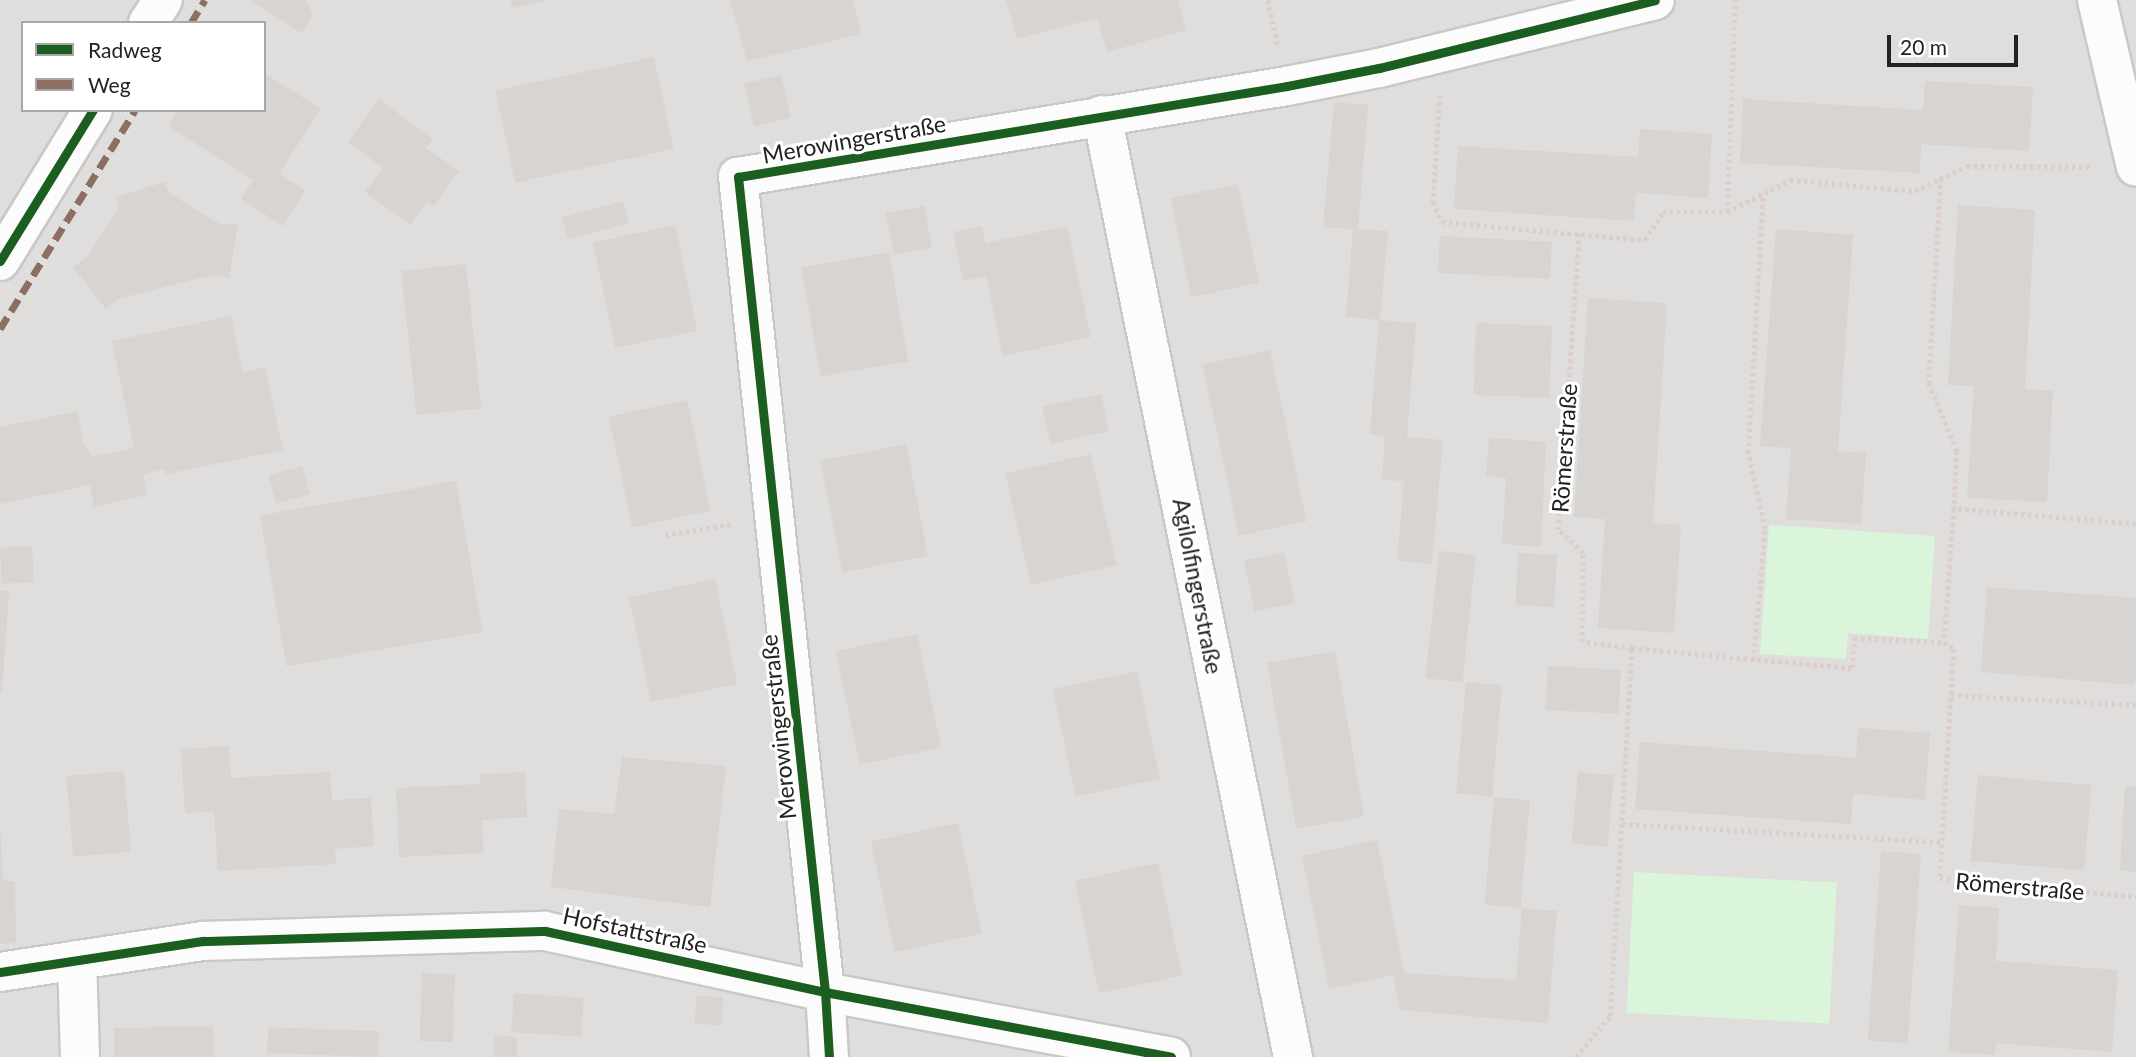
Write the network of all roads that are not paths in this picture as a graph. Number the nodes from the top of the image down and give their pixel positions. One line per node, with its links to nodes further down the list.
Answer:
1 (163, 0): 4 (street)
2 (1655, 0): 6 (street, Merowingerstraße)
3 (2097, 0): 7 (street)
4 (149, 21)
5 (92, 112): 8 (street)
6 (1102, 115): 11 (street, Merowingerstraße); 15 (street, Agilolfingerstraße)
7 (2136, 167)
8 (0, 261)
9 (77, 960): 10 (street, Hofstattstraße); 11 (street, Hofstattstraße); 12 (street)
10 (0, 972)
11 (825, 992): 13 (street, Merowingerstraße); 14 (street, Hofstattstraße)
12 (80, 1057)
13 (829, 1057)
14 (1171, 1057)
15 (1293, 1057)

